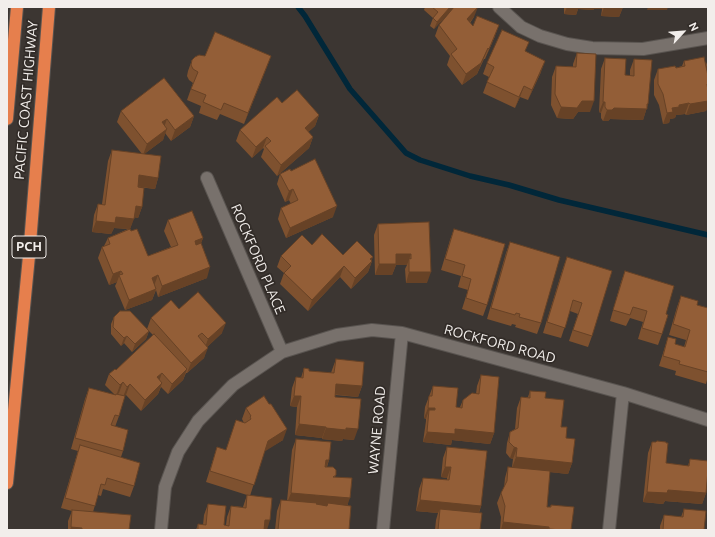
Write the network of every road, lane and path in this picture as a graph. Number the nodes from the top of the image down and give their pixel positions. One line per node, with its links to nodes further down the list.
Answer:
1 (499, 7): 4 (street)
2 (49, 9): 11 (highway, PACIFIC COAST HIGHWAY / PCH)
3 (17, 10): 5 (highway, PACIFIC COAST HIGHWAY)
4 (708, 38)
5 (7, 119)
6 (207, 178): 8 (street, ROCKFORD PLACE)
7 (402, 333): 8 (street, ROCKFORD ROAD); 9 (street, ROCKFORD ROAD); 13 (street, WAYNE ROAD)
8 (282, 352): 12 (street, ROCKFORD ROAD)
9 (623, 393): 10 (street, ROCKFORD ROAD); 14 (street)
10 (708, 420)
11 (7, 483)
12 (161, 530)
13 (383, 530)
14 (609, 530)

